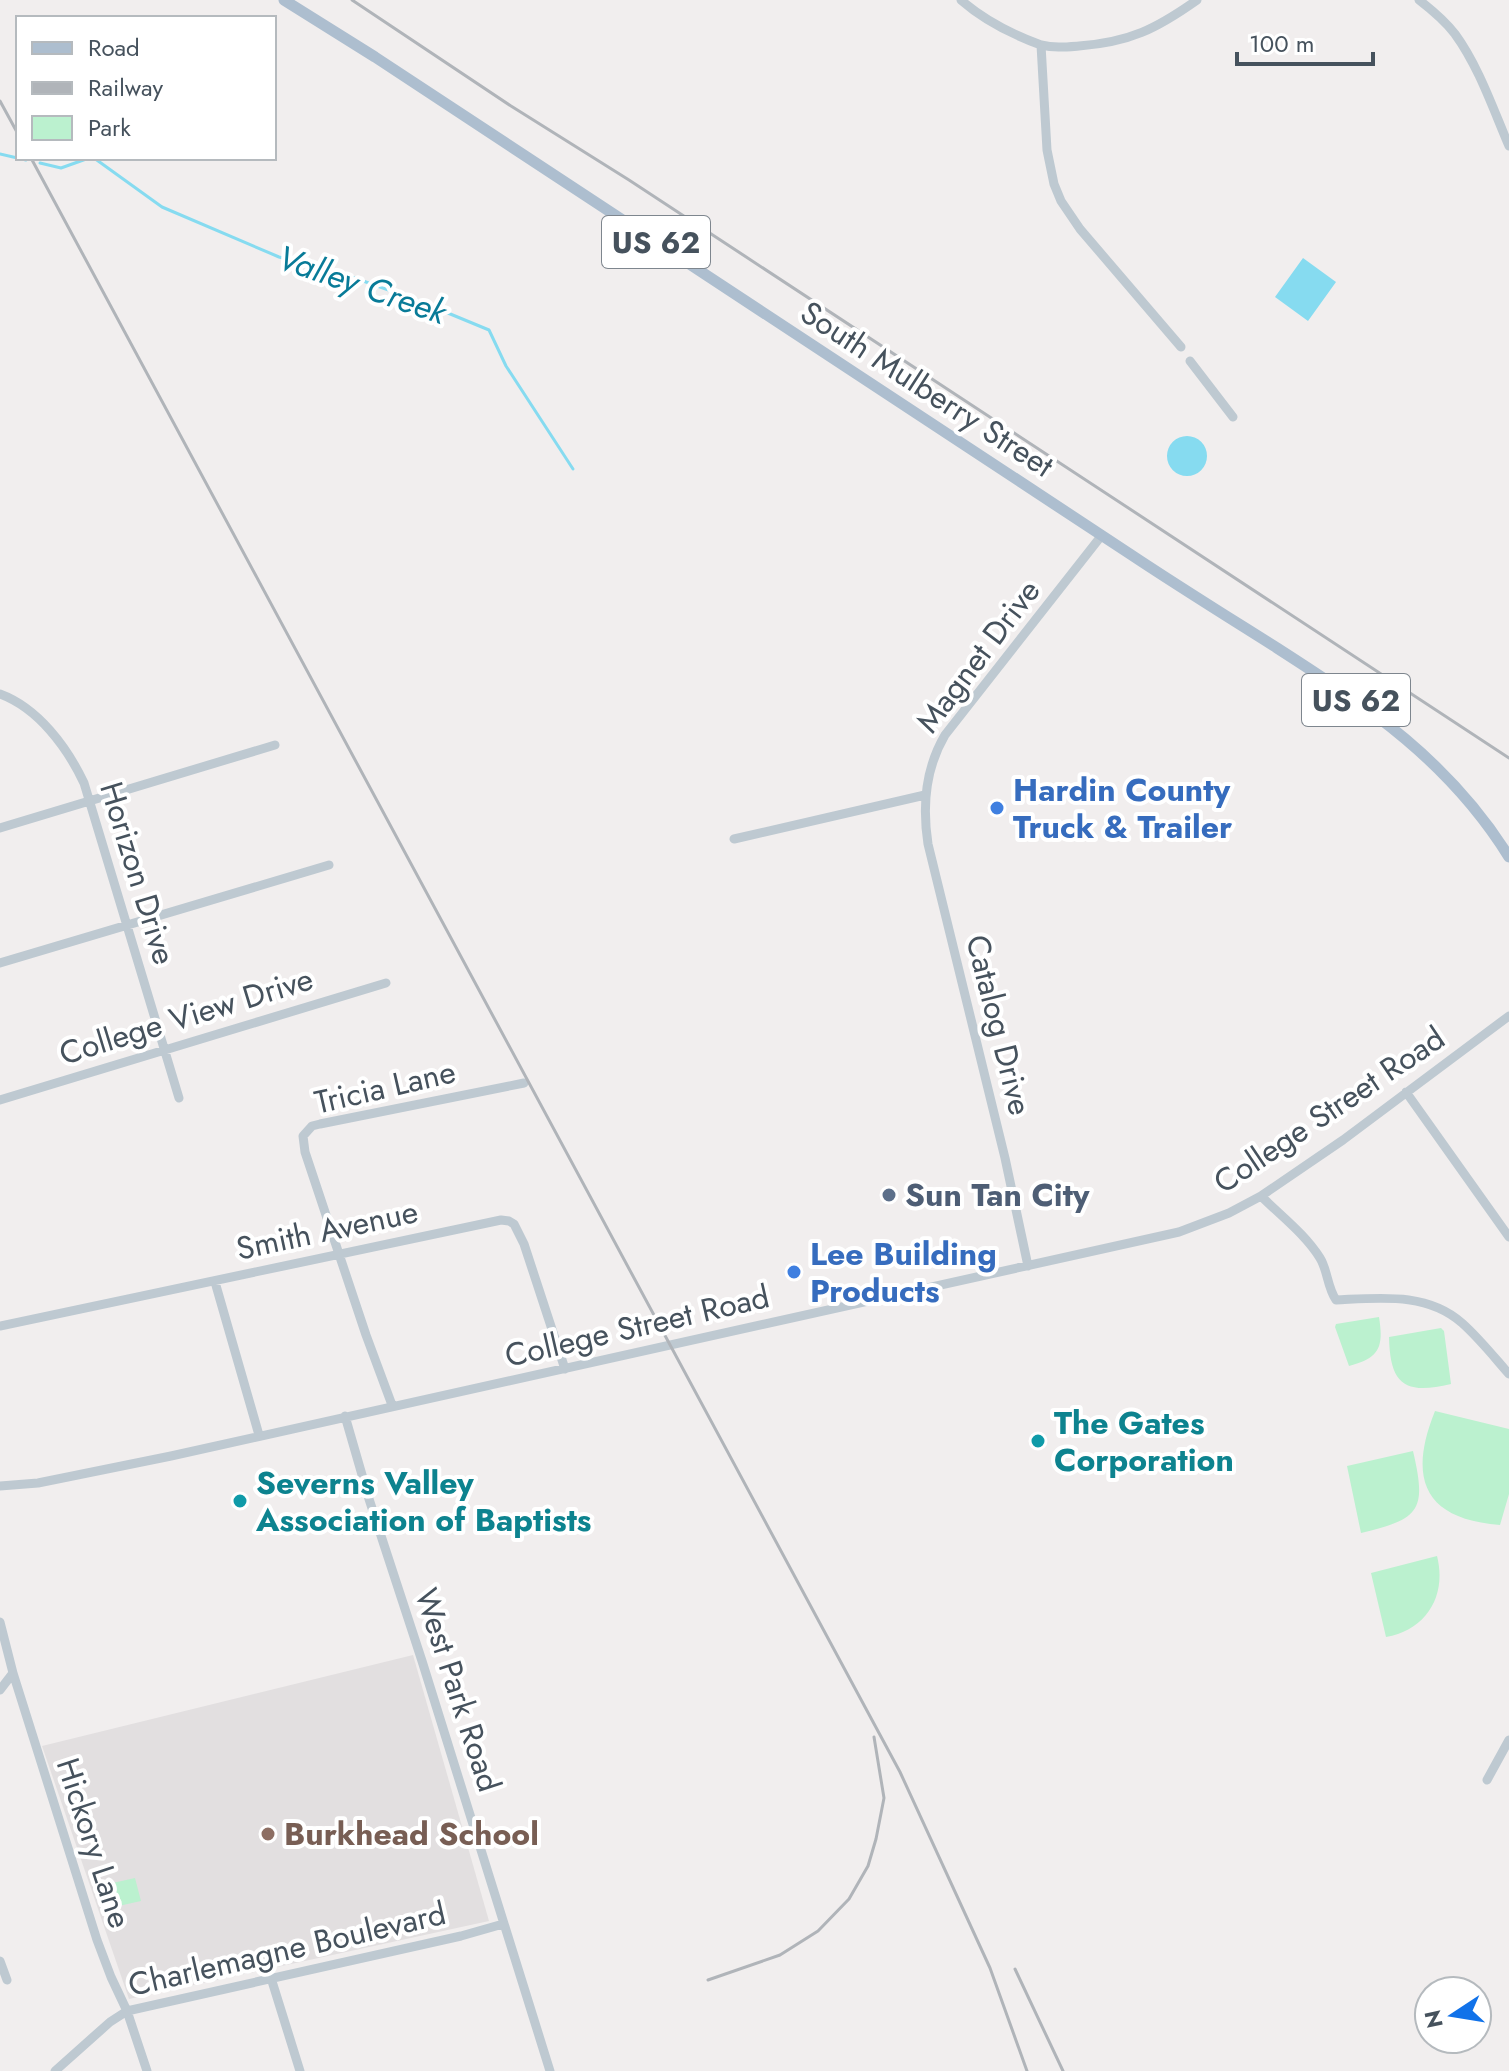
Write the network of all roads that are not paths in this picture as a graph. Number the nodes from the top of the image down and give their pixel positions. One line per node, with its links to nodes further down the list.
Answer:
1 (284, 0): 10 (main road, South Mulberry Street / US 62)
2 (961, 0): 5 (street)
3 (1197, 0): 5 (street)
4 (1419, 0): 6 (street)
5 (1041, 45): 7 (street)
6 (1509, 146)
7 (1181, 347)
8 (1190, 361): 9 (street)
9 (1233, 417)
10 (1102, 535): 13 (street, Magnet Drive); 17 (main road, South Mulberry Street / US 62)
11 (0, 694): 14 (street, Horizon Drive)
12 (275, 745): 14 (street)
13 (925, 795): 16 (street); 31 (street, Catalog Drive)
14 (90, 800): 15 (street); 19 (street, Horizon Drive)
15 (0, 828)
16 (734, 839)
17 (1509, 857)
18 (329, 865): 19 (street)
19 (128, 926): 20 (street); 23 (street, Horizon Drive)
20 (0, 963)
21 (386, 983): 23 (street, College View Drive)
22 (1509, 1016): 25 (street, College Street Road)
23 (165, 1050): 26 (street, Horizon Drive); 27 (street, College View Drive)
24 (524, 1083): 30 (street, Tricia Lane)
25 (1406, 1092): 28 (street, College Street Road); 29 (street)
26 (179, 1098)
27 (0, 1100)
28 (1261, 1196): 31 (street, College Street Road); 35 (street)
29 (1509, 1237)
30 (339, 1255): 32 (street, Smith Avenue); 34 (street, Smith Avenue); 36 (street, Tricia Lane)
31 (1028, 1266): 34 (street, College Street Road)
32 (215, 1282): 33 (street, Smith Avenue); 38 (street)
33 (0, 1326)
34 (565, 1369): 36 (street, College Street Road)
35 (1509, 1374)
36 (392, 1405): 37 (street, College Street Road)
37 (345, 1416): 38 (street, College Street Road); 45 (street, West Park Road)
38 (259, 1435): 39 (street, College Street Road)
39 (0, 1486)
40 (0, 1622): 41 (street, Hickory Lane)
41 (13, 1673): 42 (street); 49 (street, Hickory Lane)
42 (0, 1690)
43 (1509, 1740): 44 (street)
44 (1487, 1780)
45 (503, 1924): 47 (street, Charlemagne Boulevard); 53 (street, West Park Road)
46 (0, 1961): 48 (street)
47 (271, 1978): 49 (street, Charlemagne Boulevard); 52 (street)
48 (7, 1980)
49 (127, 2011): 50 (street, Charlemagne Boulevard); 51 (street, Hickory Lane)
50 (55, 2071)
51 (147, 2071)
52 (300, 2071)
53 (550, 2071)

